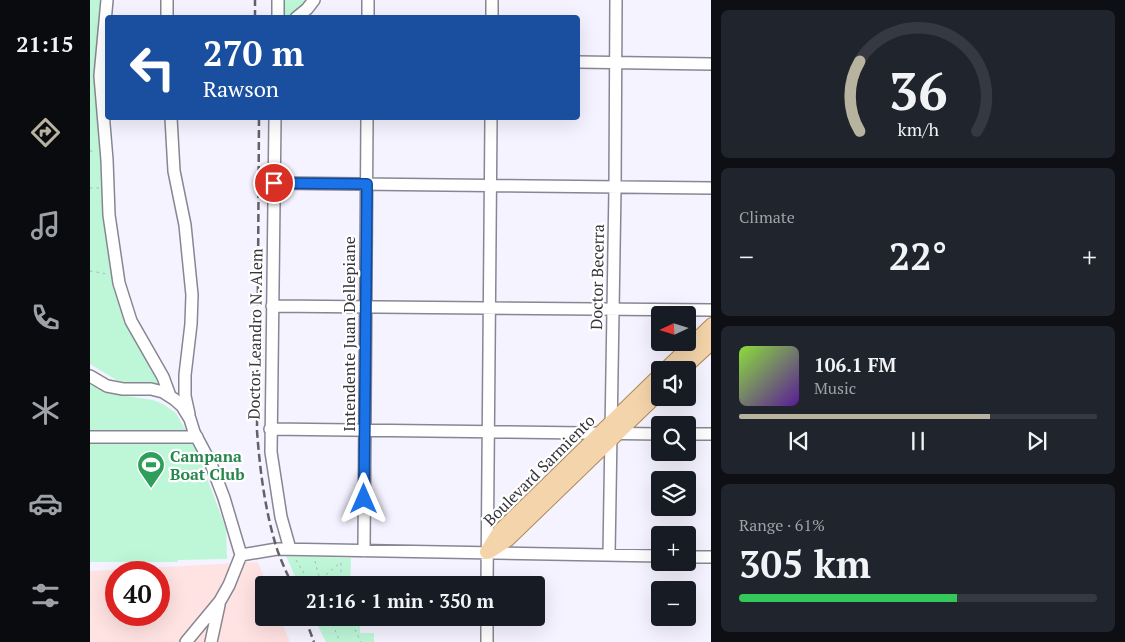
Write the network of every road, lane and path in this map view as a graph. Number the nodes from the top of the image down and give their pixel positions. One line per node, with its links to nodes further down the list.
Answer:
1 (107, 0): 8 (street)
2 (167, 0): 9 (street)
3 (278, 0): 10 (street)
4 (314, 0): 11 (street)
5 (368, 0): 12 (street)
6 (492, 0): 13 (street)
7 (616, 0): 16 (street, Doctor Becerra)
8 (106, 15)
9 (167, 15)
10 (278, 15)
11 (300, 15)
12 (368, 15)
13 (492, 15)
14 (105, 22): 28 (street)
15 (580, 62): 16 (street)
16 (616, 62): 17 (street); 25 (street, Doctor Becerra)
17 (711, 64)
18 (172, 120): 42 (street)
19 (275, 120): 22 (street, Doctor Leandro N. Alem)
20 (367, 120): 23 (street, Intendente Juan Dellepiane)
21 (491, 120): 24 (street)
22 (274, 183): 23 (street); 29 (street, Doctor Leandro N. Alem)
23 (367, 184): 24 (street); 30 (street, Intendente Juan Dellepiane)
24 (491, 185): 25 (street); 31 (street)
25 (615, 188): 26 (street); 32 (street, Doctor Becerra)
26 (711, 188)
27 (90, 271): 28 (path)
28 (118, 276): 40 (street)
29 (272, 306): 30 (street); 43 (street, Doctor Leandro N. Alem)
30 (366, 307): 31 (street); 44 (street, Intendente Juan Dellepiane)
31 (490, 308): 32 (street); 45 (street)
32 (613, 309): 33 (street); 46 (street, Doctor Becerra)
33 (711, 310)
34 (711, 325): 36 (main road)
35 (711, 342): 37 (main road)
36 (674, 361)
37 (691, 361)
38 (90, 376): 40 (street)
39 (651, 385): 46 (main road, Boulevard Sarmiento)
40 (170, 396): 42 (street)
41 (651, 399): 46 (main road, Boulevard Sarmiento)
42 (190, 418): 51 (street)
43 (270, 429): 44 (street); 52 (street, Doctor Leandro N. Alem)
44 (365, 430): 45 (street); 54 (street, Intendente Juan Dellepiane)
45 (490, 432): 46 (street); 55 (street)
46 (610, 432): 47 (street); 55 (main road, Boulevard Sarmiento); 58 (street, Doctor Becerra)
47 (651, 434)
48 (696, 434): 49 (street)
49 (711, 434)
50 (90, 437): 51 (street)
51 (197, 437): 56 (street)
52 (290, 549): 53 (street); 56 (street); 62 (path)
53 (316, 550): 57 (street); 63 (path)
54 (364, 551): 55 (street); 57 (street)
55 (487, 552): 58 (street); 66 (street)
56 (241, 554): 67 (street)
57 (341, 556): 64 (path); 65 (path)
58 (609, 556): 59 (street)
59 (651, 556)
60 (696, 557): 61 (street)
61 (711, 557)
62 (306, 576)
63 (320, 576)
64 (324, 576)
65 (340, 576)
66 (487, 576)
67 (220, 600): 71 (street); 72 (street)
68 (333, 626): 73 (path)
69 (352, 626): 74 (path)
70 (487, 626): 75 (street)
71 (186, 642)
72 (211, 642)
73 (340, 642)
74 (361, 642)
75 (487, 642)

